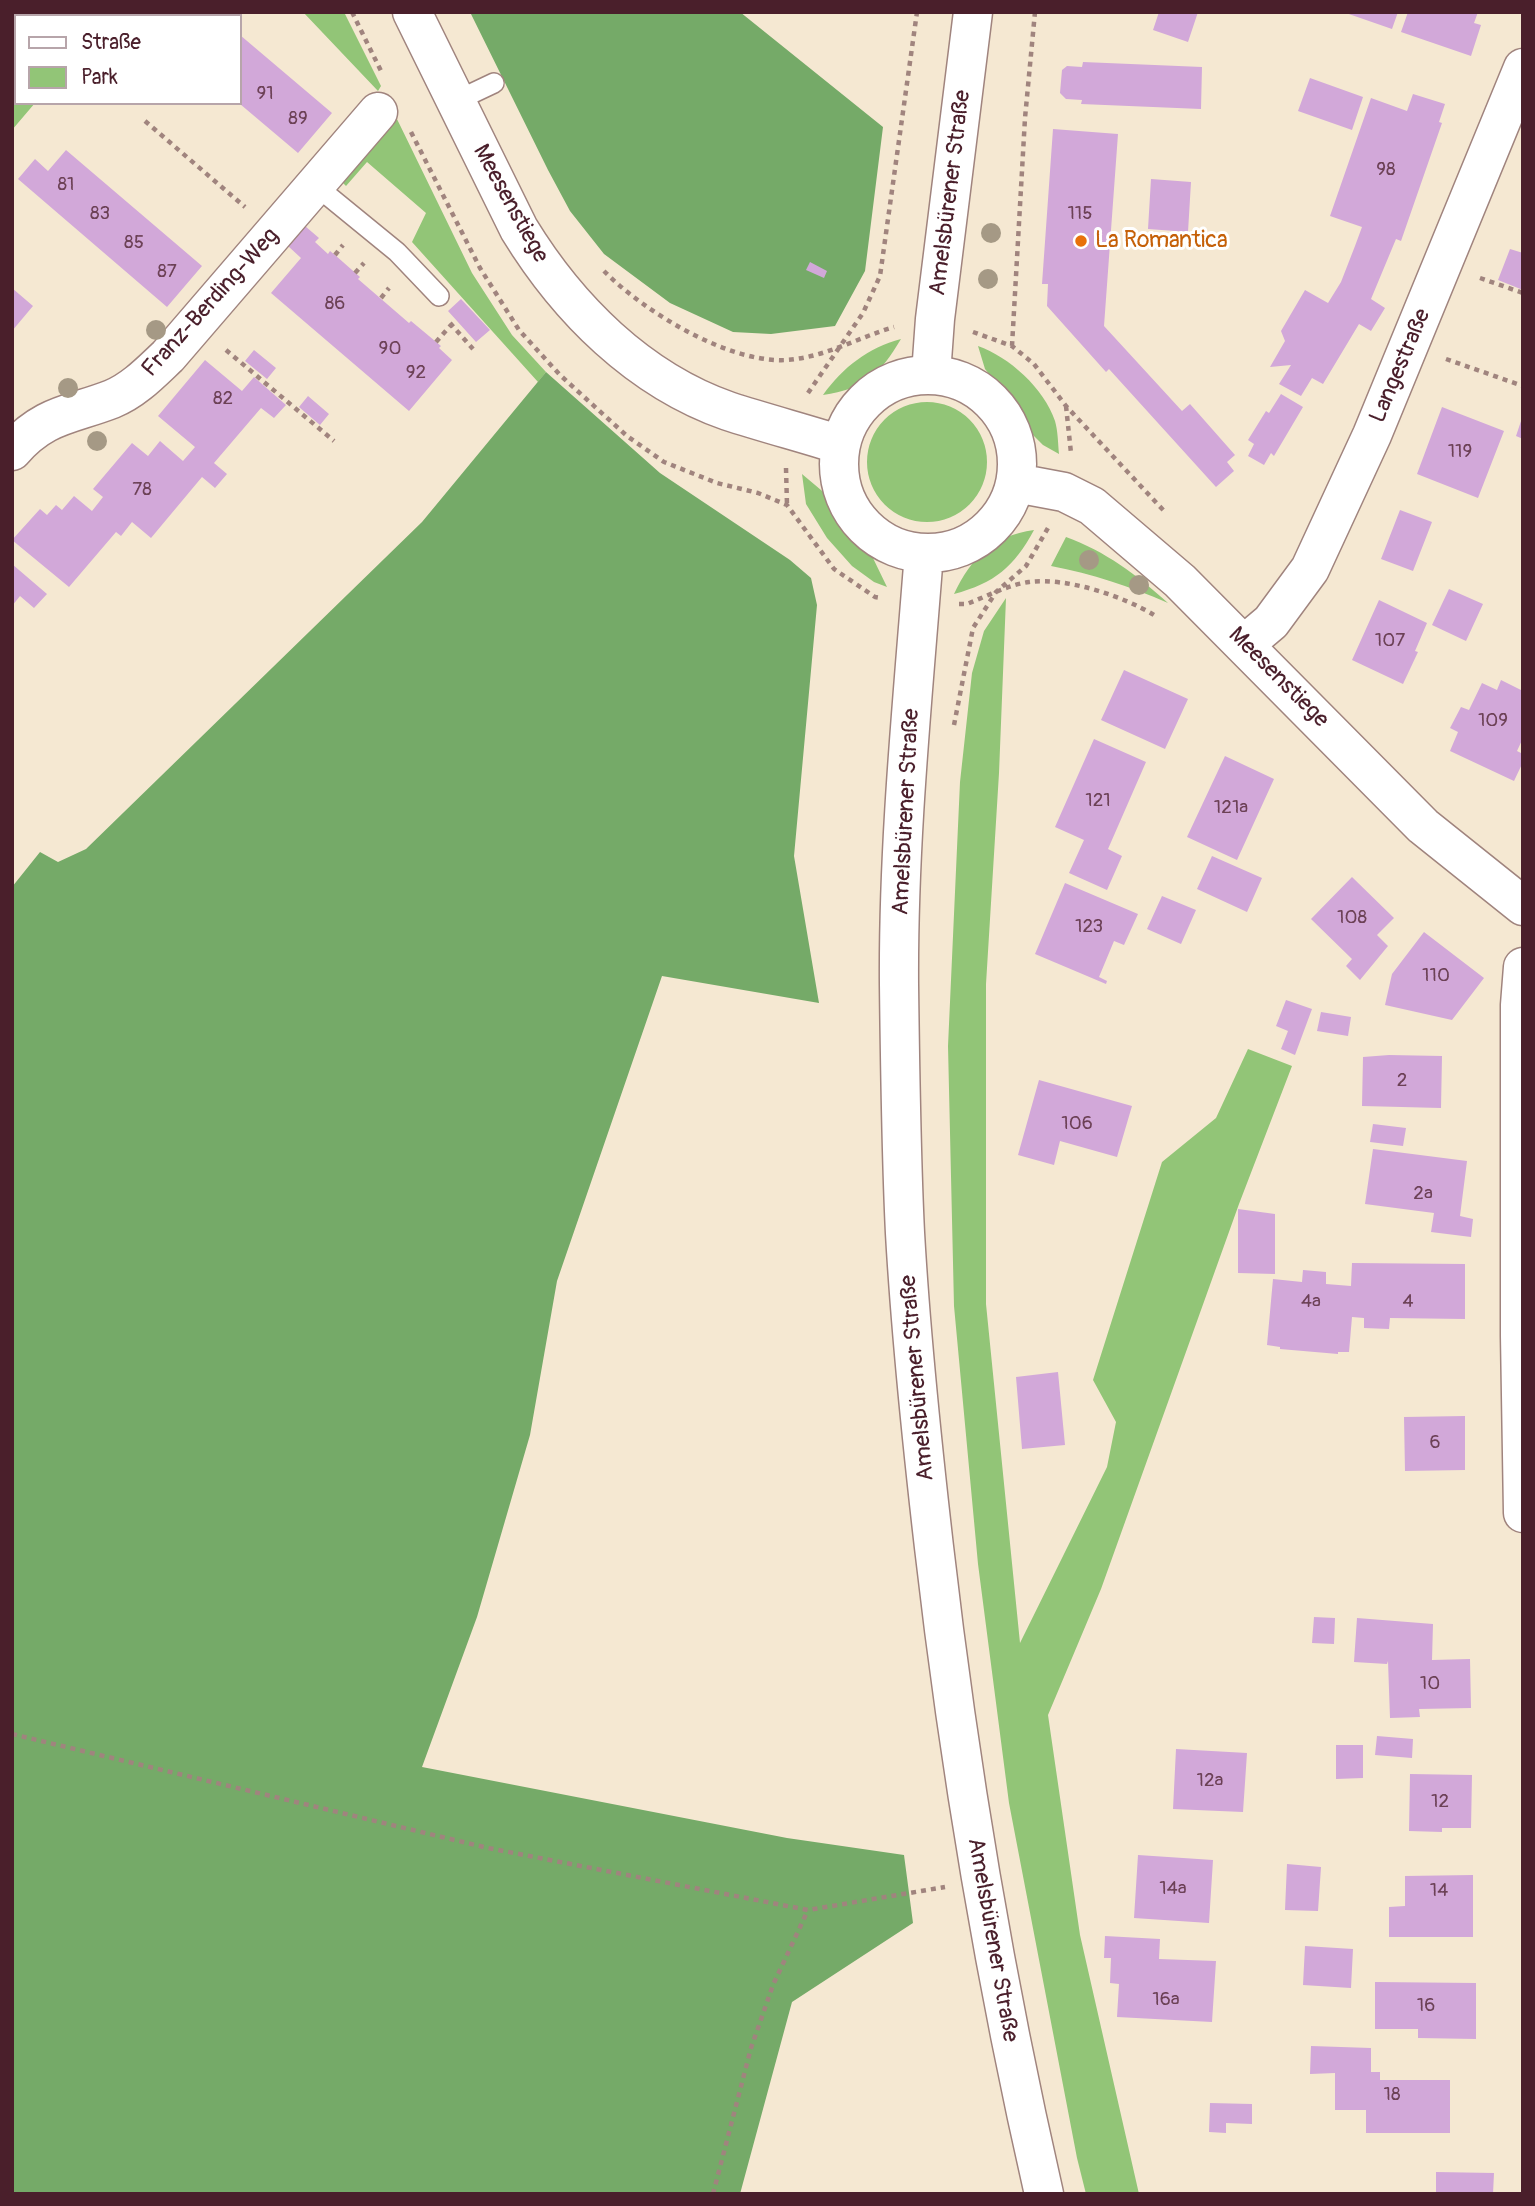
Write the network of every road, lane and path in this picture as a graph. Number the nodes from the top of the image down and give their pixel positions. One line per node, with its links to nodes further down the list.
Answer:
1 (412, 12): 7 (street, Meesenstiege)
2 (917, 12): 20 (path)
3 (973, 12): 14 (street, Amelsbürener Straße)
4 (1035, 12): 19 (path)
5 (1523, 68): 18 (street, Langestraße)
6 (494, 83): 7 (lane)
7 (456, 101): 26 (street, Meesenstiege)
8 (378, 112): 10 (street, Franz-Berding-Weg)
9 (145, 121): 11 (path)
10 (315, 185): 11 (street, Franz-Berding-Weg); 13 (lane)
11 (275, 232): 16 (street, Franz-Berding-Weg)
12 (601, 268): 20 (path)
13 (441, 306): 15 (path)
14 (935, 319): 19 (path); 20 (path); 22 (street, Amelsbürener Straße)
15 (452, 324): 17 (path); 21 (path)
16 (195, 325): 25 (path); 27 (street, Franz-Berding-Weg)
17 (436, 342)
18 (1409, 345): 23 (path); 31 (street, Langestraße)
19 (1012, 346): 24 (path)
20 (841, 348)
21 (473, 349)
22 (931, 374): 26 (street); 28 (street)
23 (1523, 386)
24 (1066, 406)
25 (334, 441)
26 (841, 445): 29 (street)
27 (12, 451)
28 (1016, 483): 29 (street); 31 (street, Meesenstiege)
29 (924, 553): 37 (street, Amelsbürener Straße)
30 (1166, 622): 32 (path)
31 (1245, 644): 33 (street, Meesenstiege)
32 (953, 737)
33 (1523, 906)
34 (1523, 967): 35 (street)
35 (1523, 1513)
36 (12, 1734): 38 (path)
37 (980, 1879): 38 (path); 40 (street, Amelsbürener Straße)
38 (808, 1910): 39 (path)
39 (713, 2194)
40 (1044, 2194)

